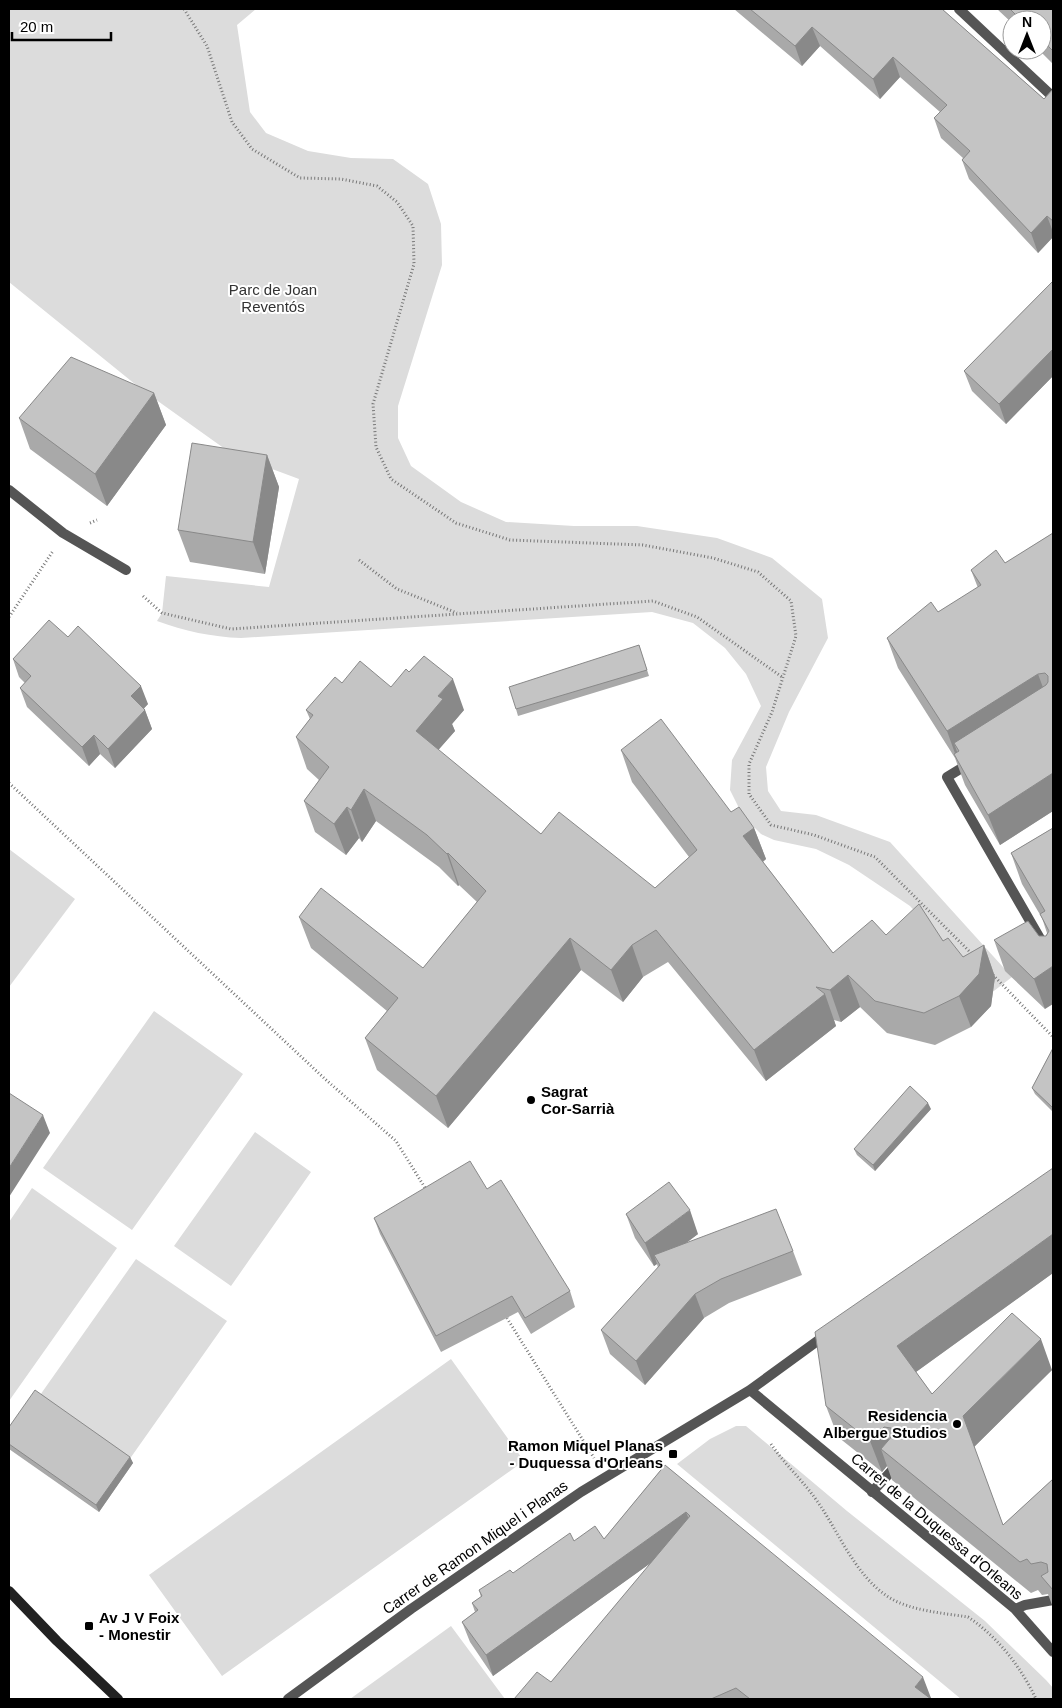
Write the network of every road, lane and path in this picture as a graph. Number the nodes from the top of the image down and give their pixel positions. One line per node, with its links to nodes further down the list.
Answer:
1 (184, 9): 12 (path)
2 (959, 9): 3 (street)
3 (1053, 97)
4 (9, 490): 6 (street)
5 (98, 520): 6 (path)
6 (63, 533): 8 (street); 11 (path)
7 (359, 560): 10 (path)
8 (126, 570)
9 (143, 596): 10 (path)
10 (459, 614): 12 (path)
11 (9, 617)
12 (782, 678): 15 (path)
13 (980, 756): 16 (street)
14 (9, 783): 19 (path)
15 (976, 958)
16 (1053, 961)
17 (989, 971): 18 (path)
18 (1053, 1037)
19 (428, 1192)
20 (502, 1310): 25 (path)
21 (834, 1329): 22 (street, Carrer de Ramon Miquel i Planas)
22 (750, 1390): 25 (street, Carrer de Ramon Miquel i Planas); 26 (street, Carrer de la Duquessa d'Orleans)
23 (771, 1444): 33 (path)
24 (898, 1464): 26 (street)
25 (607, 1477): 32 (street, Carrer de Ramon Miquel i Planas)
26 (872, 1492): 29 (street, Carrer de la Duquessa d'Orleans)
27 (9, 1591): 31 (street)
28 (1053, 1600): 29 (street)
29 (1014, 1609): 30 (street, Carrer de la Duquessa d'Orleans)
30 (1053, 1652)
31 (118, 1699)
32 (288, 1699)
33 (1036, 1699)

